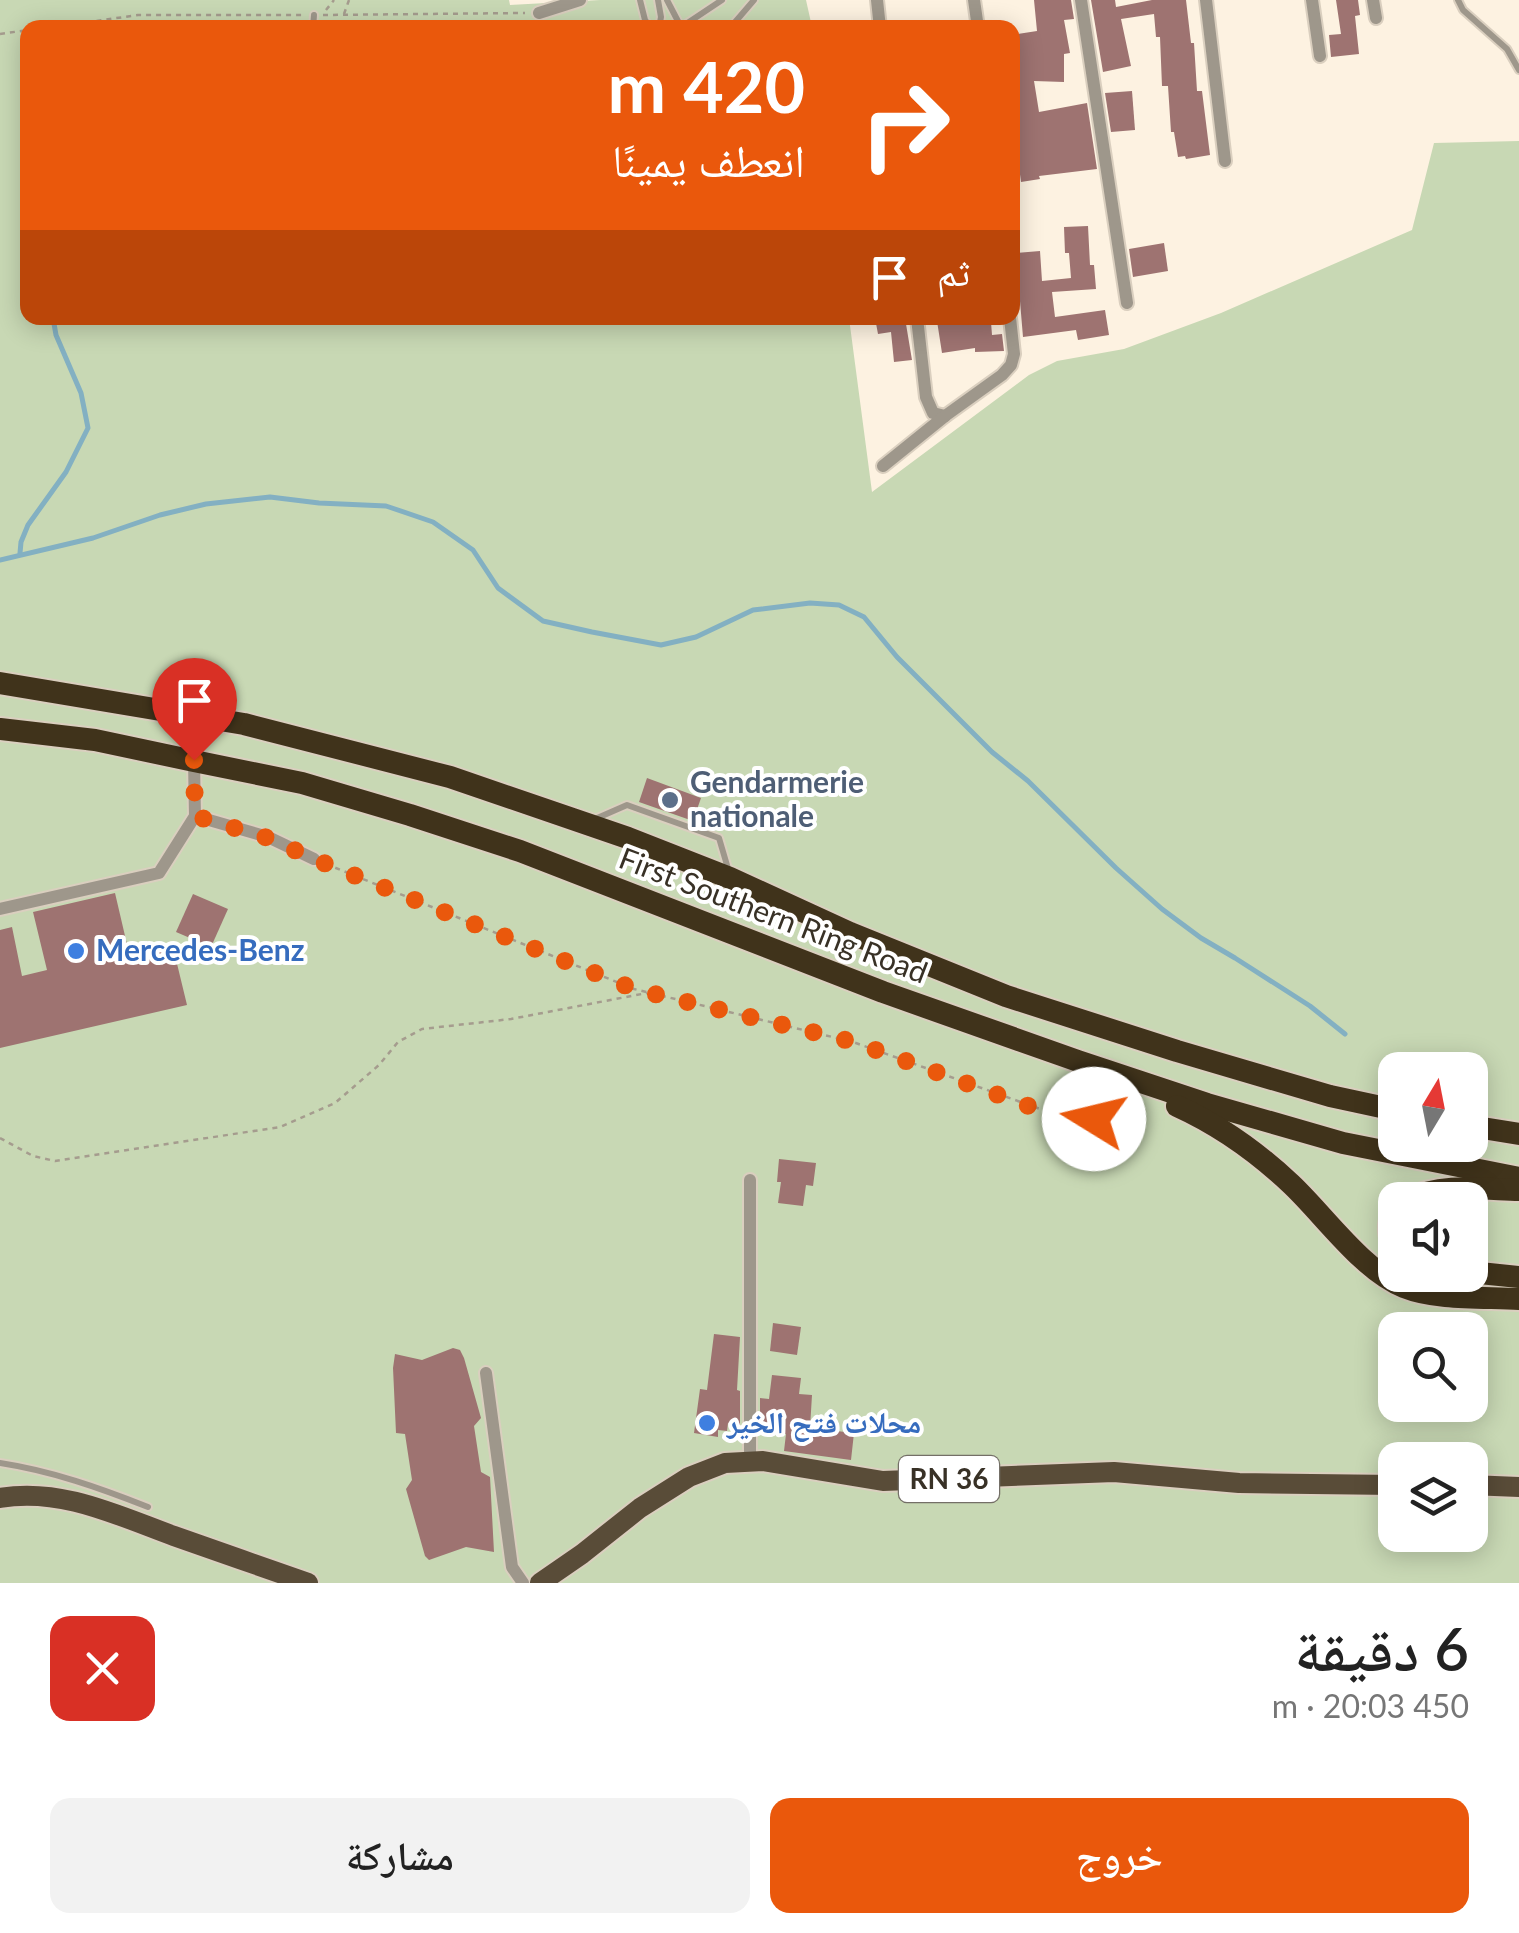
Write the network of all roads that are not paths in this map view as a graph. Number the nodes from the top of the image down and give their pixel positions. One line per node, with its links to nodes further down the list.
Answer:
1 (580, 0): 8 (street)
2 (722, 0): 12 (lane)
3 (1081, 0): 16 (street)
4 (1206, 0): 15 (street)
5 (1312, 0): 13 (street)
6 (1373, 0): 10 (street)
7 (1458, 0): 14 (lane)
8 (539, 13)
9 (318, 15): 11 (lane)
10 (1376, 18)
11 (316, 20)
12 (692, 20)
13 (1320, 56)
14 (1519, 70)
15 (1225, 161)
16 (1127, 304)
17 (917, 325): 19 (street)
18 (1011, 325): 19 (street)
19 (945, 416): 20 (street)
20 (883, 466)
21 (0, 683): 25 (highway, First Southern Ring Road)
22 (0, 730): 23 (highway, First Southern Ring Road)
23 (194, 760): 24 (street); 29 (highway, First Southern Ring Road)
24 (195, 816): 26 (street); 28 (street)
25 (585, 824): 27 (highway, First Southern Ring Road); 27 (lane)
26 (314, 859)
27 (730, 878): 30 (highway, First Southern Ring Road)
28 (0, 910)
29 (1078, 1061): 33 (highway, First Southern Ring Road); 39 (highway)
30 (1378, 1106)
31 (1488, 1129): 32 (highway)
32 (1519, 1134)
33 (1519, 1178)
34 (750, 1180): 41 (street)
35 (1488, 1189): 36 (highway)
36 (1519, 1190)
37 (1488, 1273): 38 (highway)
38 (1519, 1276)
39 (1519, 1300)
40 (486, 1372): 49 (street)
41 (750, 1462): 43 (main road, RN 36); 50 (main road, RN 36)
42 (0, 1463): 47 (lane)
43 (1378, 1484)
44 (1488, 1486): 45 (main road)
45 (1519, 1487)
46 (0, 1498): 48 (main road)
47 (148, 1507)
48 (308, 1583)
49 (522, 1583)
50 (540, 1583)

